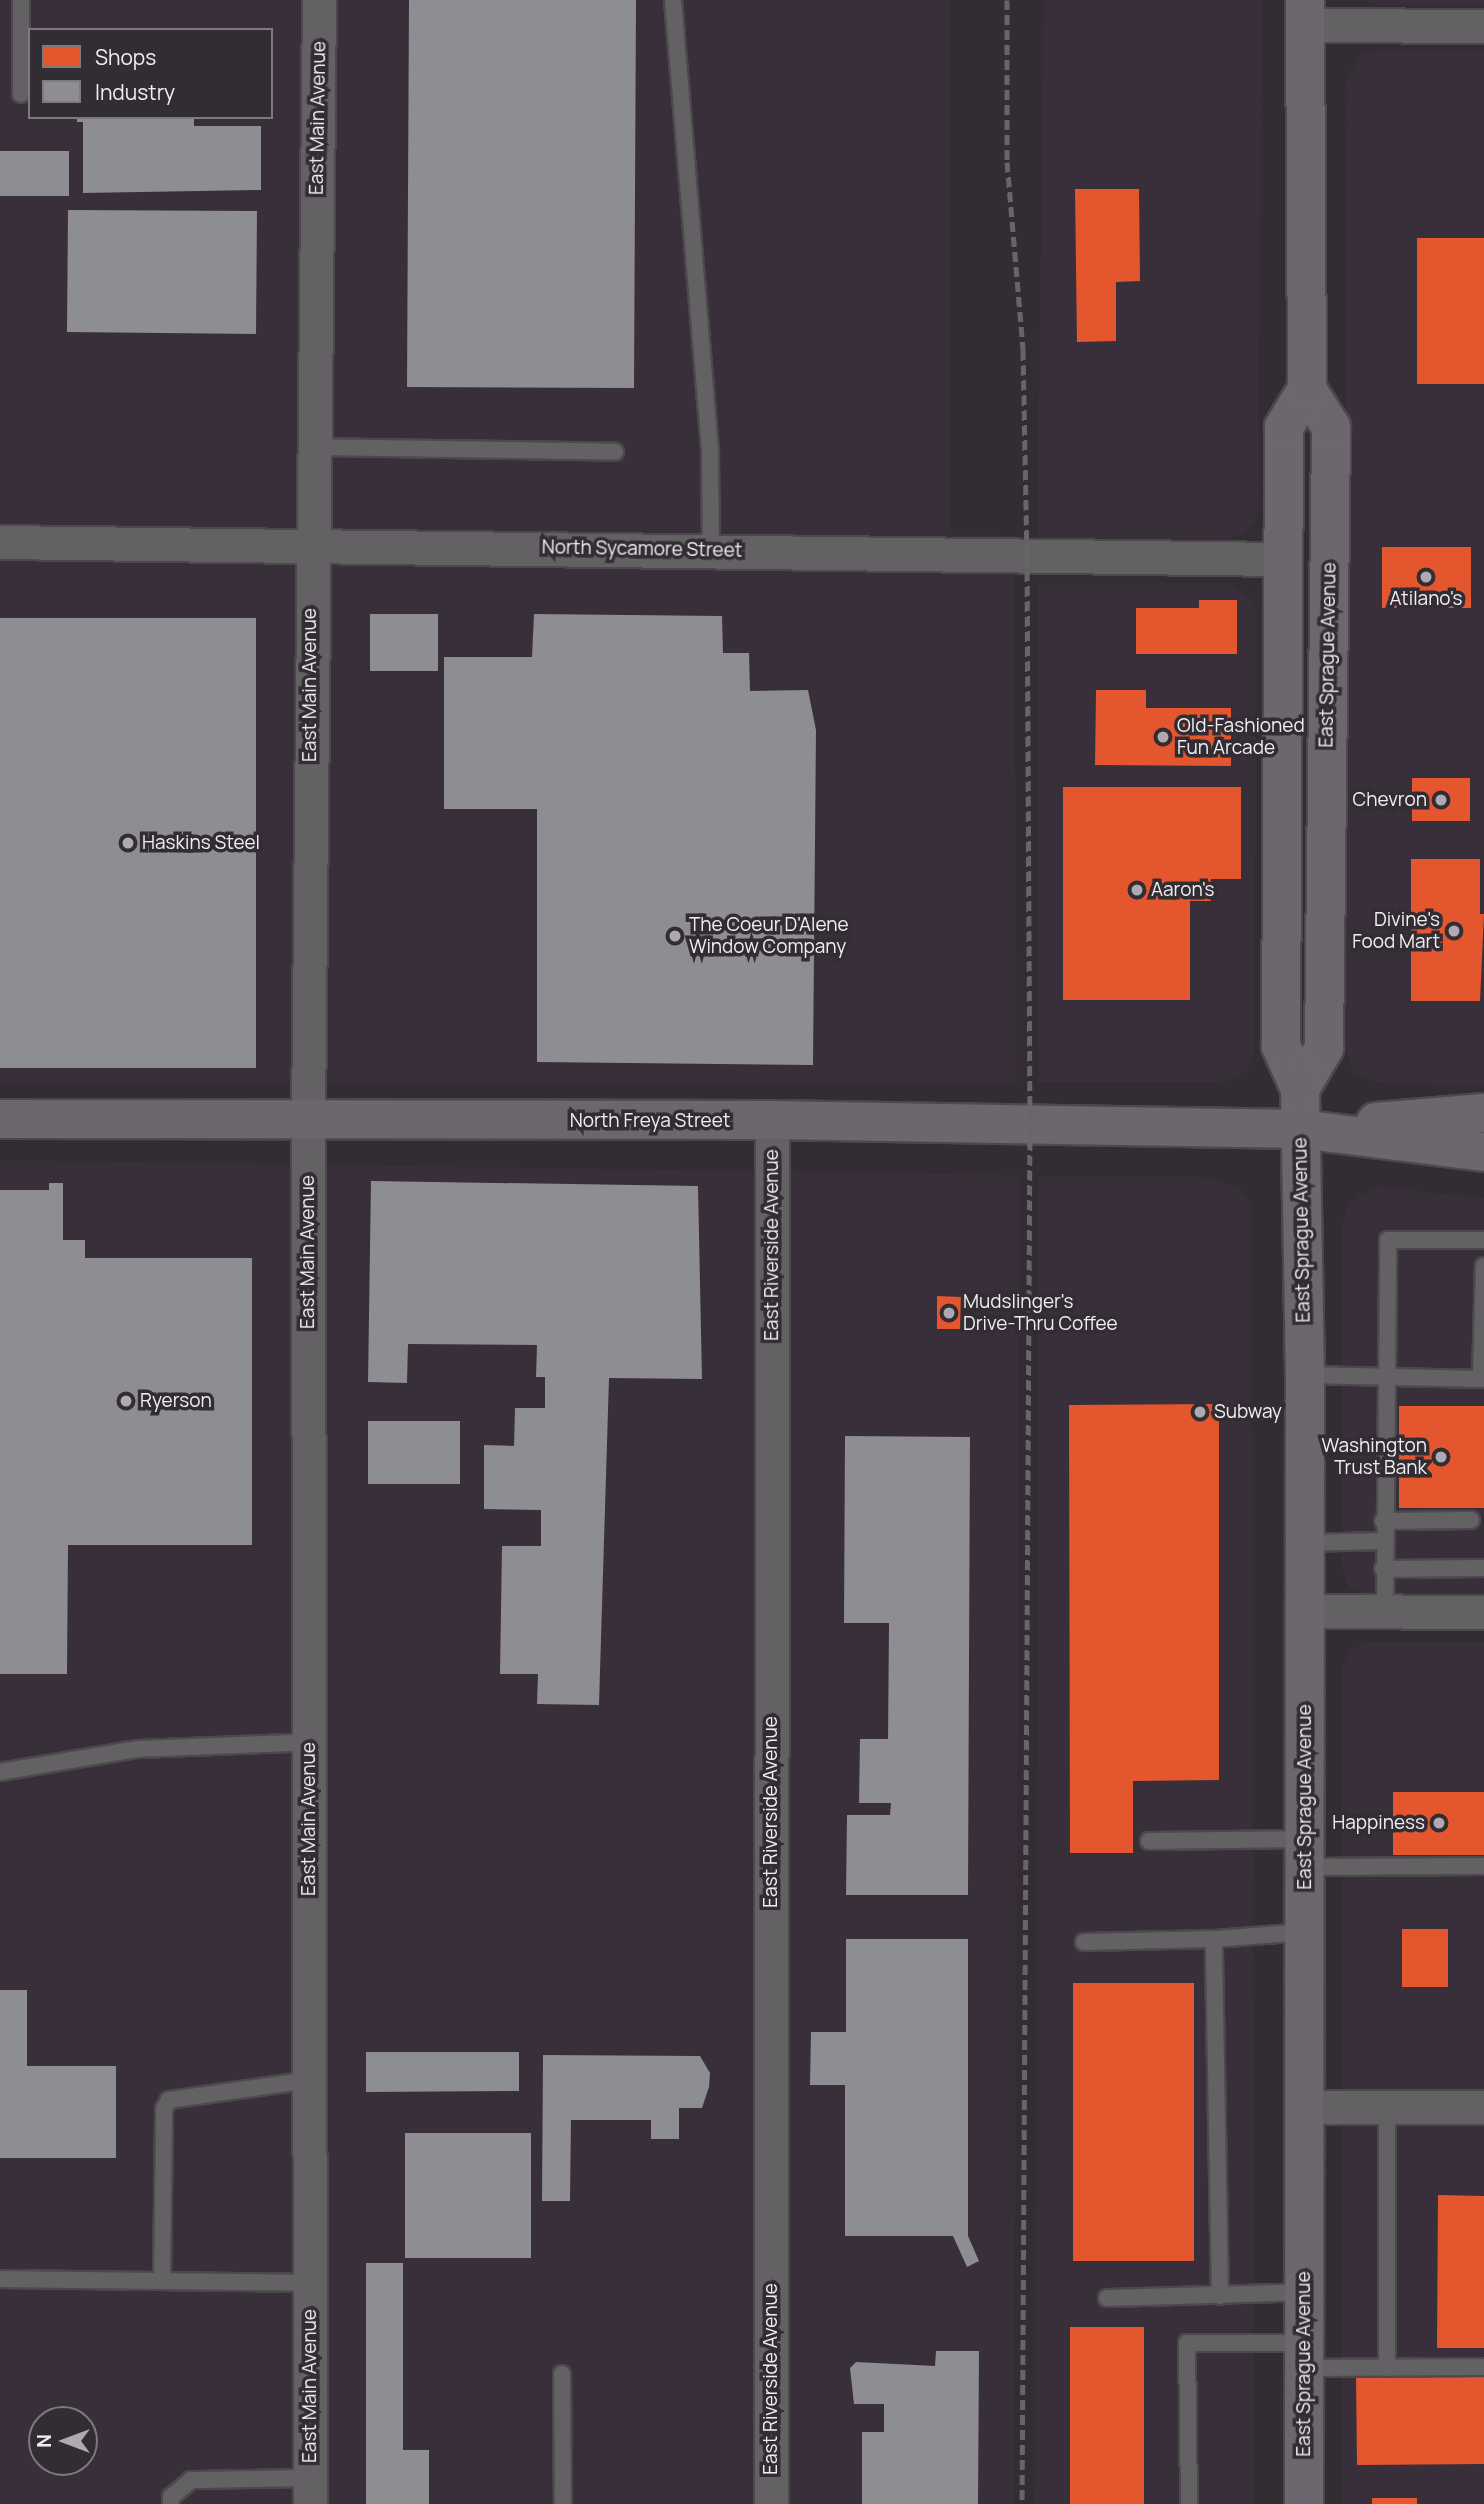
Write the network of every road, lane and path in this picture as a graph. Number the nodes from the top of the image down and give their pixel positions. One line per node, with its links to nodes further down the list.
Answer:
1 (21, 0): 6 (lane)
2 (319, 0): 8 (street, East Main Avenue)
3 (673, 0): 12 (lane)
4 (1306, 12): 5 (street); 7 (main road)
5 (1484, 26)
6 (20, 94)
7 (1307, 389): 13 (main road, East Sprague Avenue); 14 (main road, East Sprague Avenue)
8 (313, 447): 9 (lane); 11 (street, East Main Avenue)
9 (615, 452)
10 (0, 542): 11 (street, North Sycamore Street)
11 (311, 546): 12 (street, North Sycamore Street); 18 (street, East Main Avenue)
12 (711, 549): 13 (street, North Sycamore Street)
13 (1283, 559): 14 (main road, East Sprague Avenue)
14 (1300, 1089): 19 (main road, East Sprague Avenue)
15 (1484, 1114): 19 (main road)
16 (0, 1119): 18 (main road, North Freya Street)
17 (772, 1120): 18 (main road, North Freya Street); 19 (main road, North Freya Street); 60 (street, East Riverside Avenue)
18 (308, 1121): 35 (street, East Main Avenue)
19 (1300, 1129): 20 (main road); 23 (main road, East Sprague Avenue)
20 (1484, 1152)
21 (1484, 1240): 24 (lane)
22 (1484, 1266): 25 (lane)
23 (1305, 1375): 24 (lane); 29 (main road, East Sprague Avenue)
24 (1385, 1378): 25 (lane); 27 (lane)
25 (1482, 1378)
26 (1471, 1520): 27 (lane)
27 (1382, 1521): 28 (lane)
28 (1382, 1541): 29 (lane); 31 (lane)
29 (1304, 1543): 32 (main road, East Sprague Avenue)
30 (1484, 1568): 31 (lane)
31 (1383, 1569): 33 (lane)
32 (1305, 1611): 33 (street); 38 (main road, East Sprague Avenue)
33 (1385, 1611): 34 (street)
34 (1484, 1612)
35 (309, 1742): 36 (lane); 43 (street, East Main Avenue)
36 (0, 1772)
37 (1149, 1841): 38 (lane)
38 (1305, 1853): 39 (lane); 40 (main road, East Sprague Avenue)
39 (1484, 1866)
40 (1304, 1932): 41 (lane); 44 (main road, East Sprague Avenue)
41 (1214, 1939): 42 (lane); 51 (lane)
42 (1084, 1942)
43 (310, 2080): 48 (lane); 49 (street, East Main Avenue)
44 (1304, 2107): 45 (street); 50 (main road, East Sprague Avenue)
45 (1387, 2107): 46 (street); 55 (lane)
46 (1484, 2107)
47 (0, 2279): 48 (lane)
48 (162, 2281): 49 (lane)
49 (310, 2283): 57 (street, East Main Avenue)
50 (1304, 2292): 51 (lane); 53 (main road, East Sprague Avenue)
51 (1220, 2296): 52 (lane)
52 (1107, 2298)
53 (1304, 2356): 55 (lane); 61 (lane); 62 (main road, East Sprague Avenue)
54 (1484, 2367): 55 (lane)
55 (1387, 2368)
56 (562, 2374): 59 (lane)
57 (310, 2491): 58 (lane)
58 (171, 2504)
59 (563, 2504)
60 (771, 2504)
61 (1189, 2504)
62 (1304, 2504)

